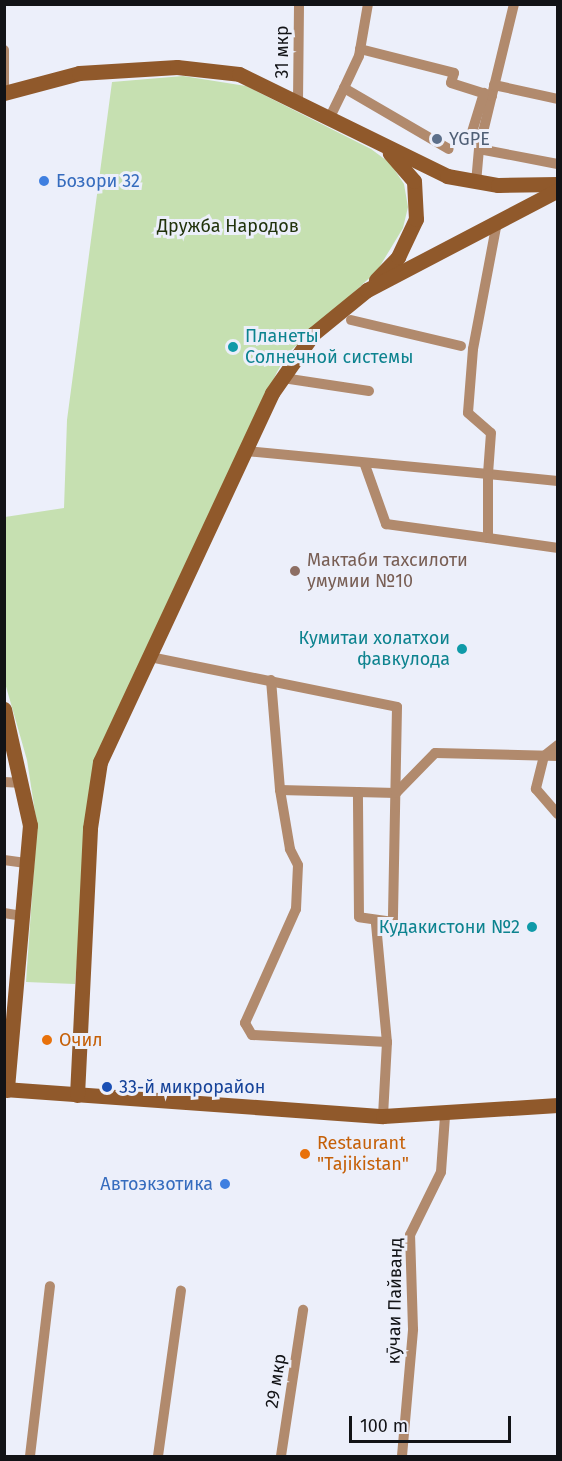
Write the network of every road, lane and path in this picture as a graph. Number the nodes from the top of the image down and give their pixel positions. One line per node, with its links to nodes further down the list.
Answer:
1 (298, 4): 12 (street, 31 мкр)
2 (368, 4): 4 (street)
3 (514, 4): 9 (street)
4 (360, 49): 8 (street); 9 (street)
5 (4, 50): 6 (street)
6 (5, 72): 7 (street)
7 (4, 86)
8 (344, 88): 13 (street); 16 (street)
9 (490, 91): 11 (street); 14 (street); 17 (street)
10 (4, 93): 12 (street)
11 (558, 99)
12 (298, 100): 13 (street)
13 (330, 117): 15 (street)
14 (472, 132)
15 (377, 140): 19 (street); 23 (street)
16 (449, 149)
17 (480, 149): 18 (street); 19 (street)
18 (558, 164)
19 (476, 183): 20 (street)
20 (558, 183)
21 (558, 190): 22 (street)
22 (497, 222): 23 (street); 30 (street)
23 (367, 290): 26 (street)
24 (351, 320): 25 (street)
25 (461, 346)
26 (283, 378): 27 (street); 28 (street)
27 (369, 391)
28 (245, 451): 29 (street); 34 (street)
29 (366, 465): 30 (street); 32 (street)
30 (488, 474): 31 (street); 32 (street)
31 (558, 481)
32 (488, 538): 33 (street)
33 (558, 548)
34 (150, 657): 35 (street); 53 (street)
35 (271, 680): 42 (street); 44 (street)
36 (4, 708): 41 (street)
37 (558, 745): 38 (street)
38 (544, 756): 39 (street); 44 (street); 45 (street)
39 (558, 756)
40 (4, 782): 41 (street)
41 (23, 783): 47 (street)
42 (280, 790): 43 (street); 51 (street)
43 (358, 792): 44 (street); 50 (street)
44 (396, 793): 50 (street)
45 (558, 814)
46 (4, 860): 47 (street)
47 (26, 863): 49 (street)
48 (4, 913): 49 (street)
49 (22, 915): 52 (street)
50 (376, 924): 51 (street)
51 (387, 1042): 55 (street)
52 (6, 1093): 53 (street)
53 (77, 1095): 55 (street)
54 (558, 1105): 56 (street)
55 (382, 1116): 56 (street)
56 (445, 1116): 63 (street, кӯчаи Пайванд)
57 (50, 1286): 60 (street)
58 (181, 1291): 61 (street)
59 (303, 1310): 62 (street, 29 мкр)
60 (30, 1456)
61 (158, 1456)
62 (280, 1456)
63 (402, 1456)

